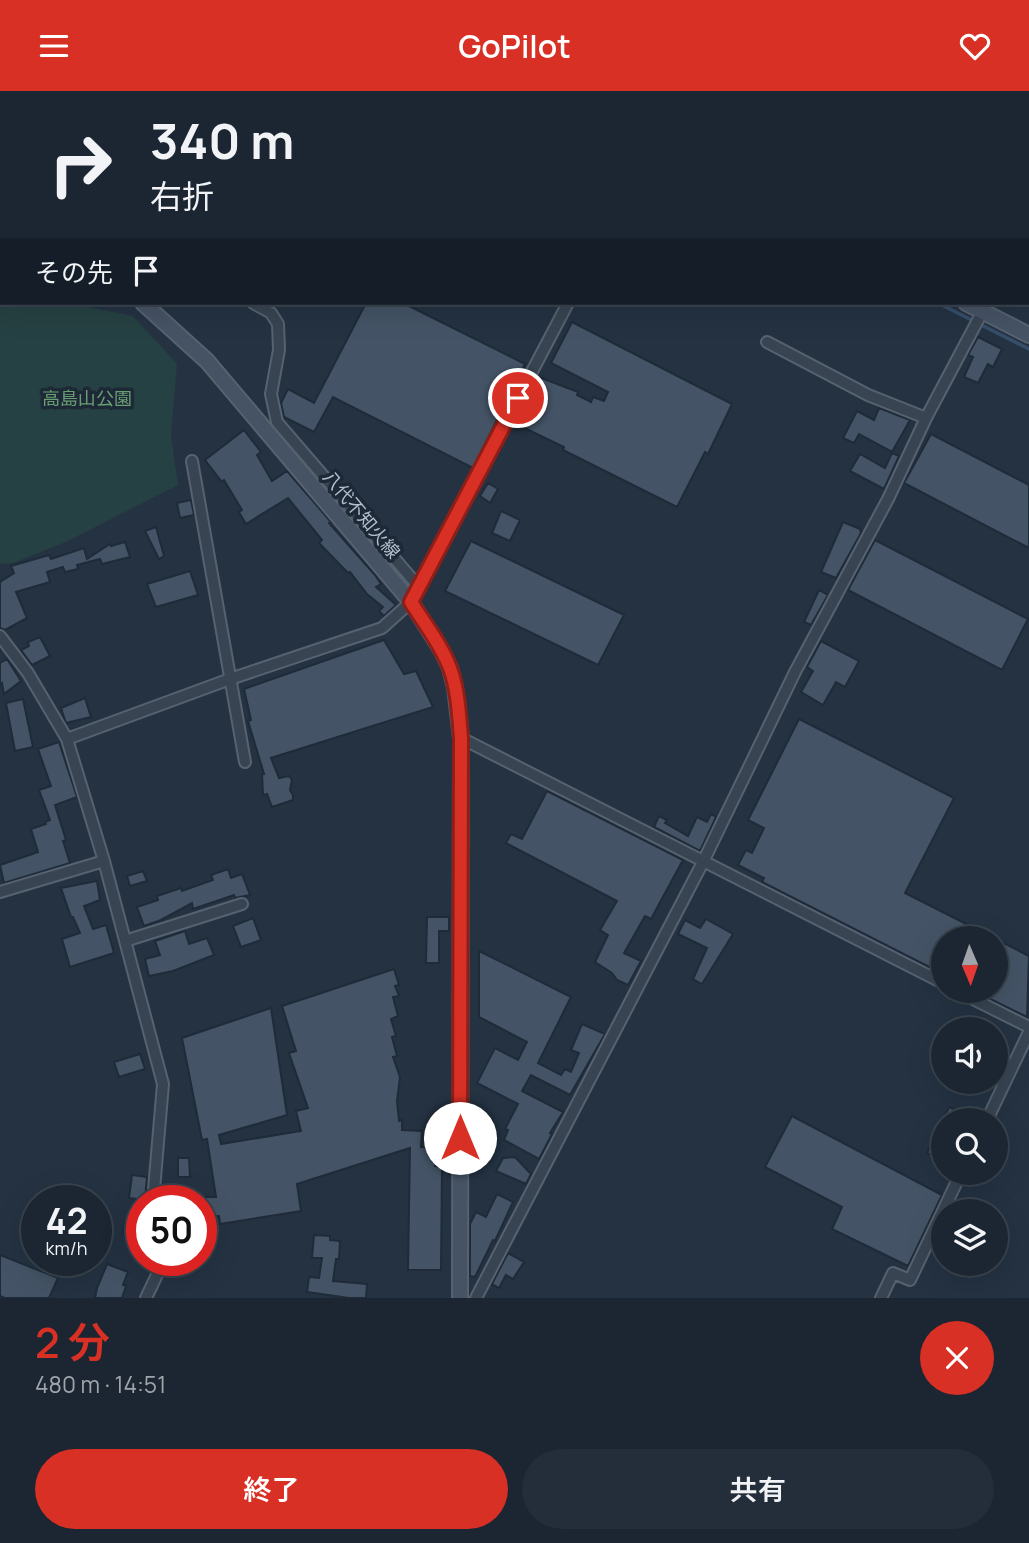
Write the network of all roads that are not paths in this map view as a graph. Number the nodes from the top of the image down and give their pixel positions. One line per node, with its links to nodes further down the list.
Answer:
1 (145, 305): 10 (main road, 八代不知火線)
2 (257, 305): 9 (street)
3 (567, 305): 9 (street)
4 (980, 315): 5 (main road); 7 (street)
5 (1029, 335)
6 (767, 342): 7 (street)
7 (926, 418): 17 (street)
8 (192, 461): 12 (street)
9 (419, 587): 10 (street)
10 (411, 602): 12 (street); 13 (main road, 八代不知火線)
11 (0, 636): 14 (street)
12 (230, 679): 14 (street); 15 (street)
13 (461, 738): 17 (street); 30 (main road, 八代不知火線)
14 (67, 739): 16 (street)
15 (245, 762)
16 (104, 861): 18 (street); 20 (street)
17 (703, 862): 21 (street); 31 (street)
18 (0, 892)
19 (242, 904): 20 (street)
20 (125, 941): 26 (street)
21 (931, 977)
22 (981, 1003): 23 (street)
23 (1029, 1027)
24 (1029, 1032): 25 (street)
25 (993, 1108)
26 (154, 1185)
27 (955, 1185): 32 (street)
28 (156, 1276): 29 (street)
29 (146, 1298)
30 (460, 1298)
31 (476, 1298)
32 (881, 1298)

